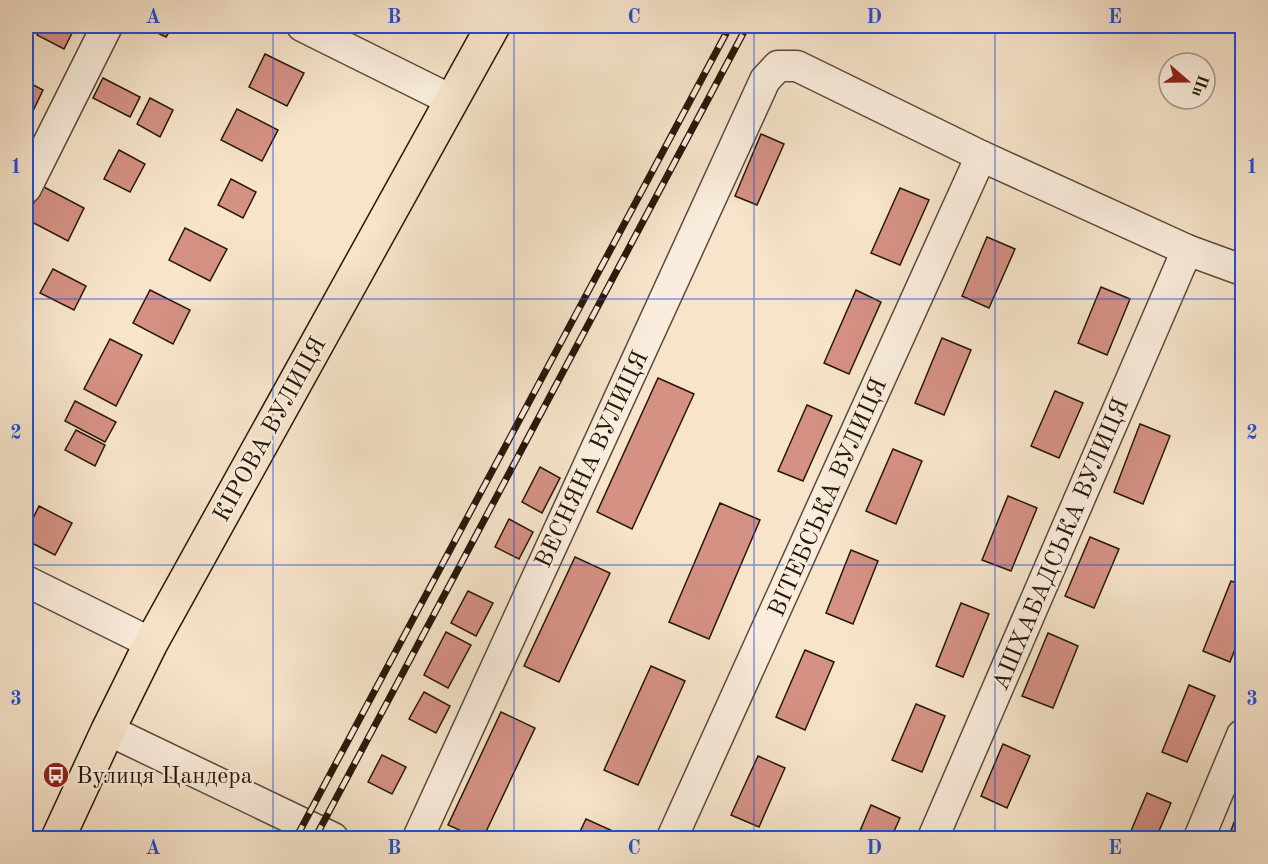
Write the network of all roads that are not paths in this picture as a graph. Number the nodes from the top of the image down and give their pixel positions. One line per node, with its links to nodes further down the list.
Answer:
1 (107, 26): 6 (street)
2 (302, 26): 4 (street)
3 (493, 26): 4 (main road, КІРОВА ВУЛИЦЯ)
4 (451, 100): 10 (main road, КІРОВА ВУЛИЦЯ)
5 (981, 156): 7 (street); 15 (street, ВЕСНЯНА ВУЛИЦЯ); 16 (street, ВІТЕБСЬКА ВУЛИЦЯ)
6 (26, 188)
7 (1188, 250): 8 (street); 17 (street, АШХАБАДСЬКА ВУЛИЦЯ)
8 (1242, 270)
9 (26, 581): 10 (street)
10 (151, 643): 11 (main road, КІРОВА ВУЛИЦЯ)
11 (108, 730): 13 (main road, КІРОВА ВУЛИЦЯ); 14 (street)
12 (1242, 735): 18 (street)
13 (58, 838)
14 (333, 838)
15 (418, 838)
16 (672, 838)
17 (933, 838)
18 (1199, 838)

